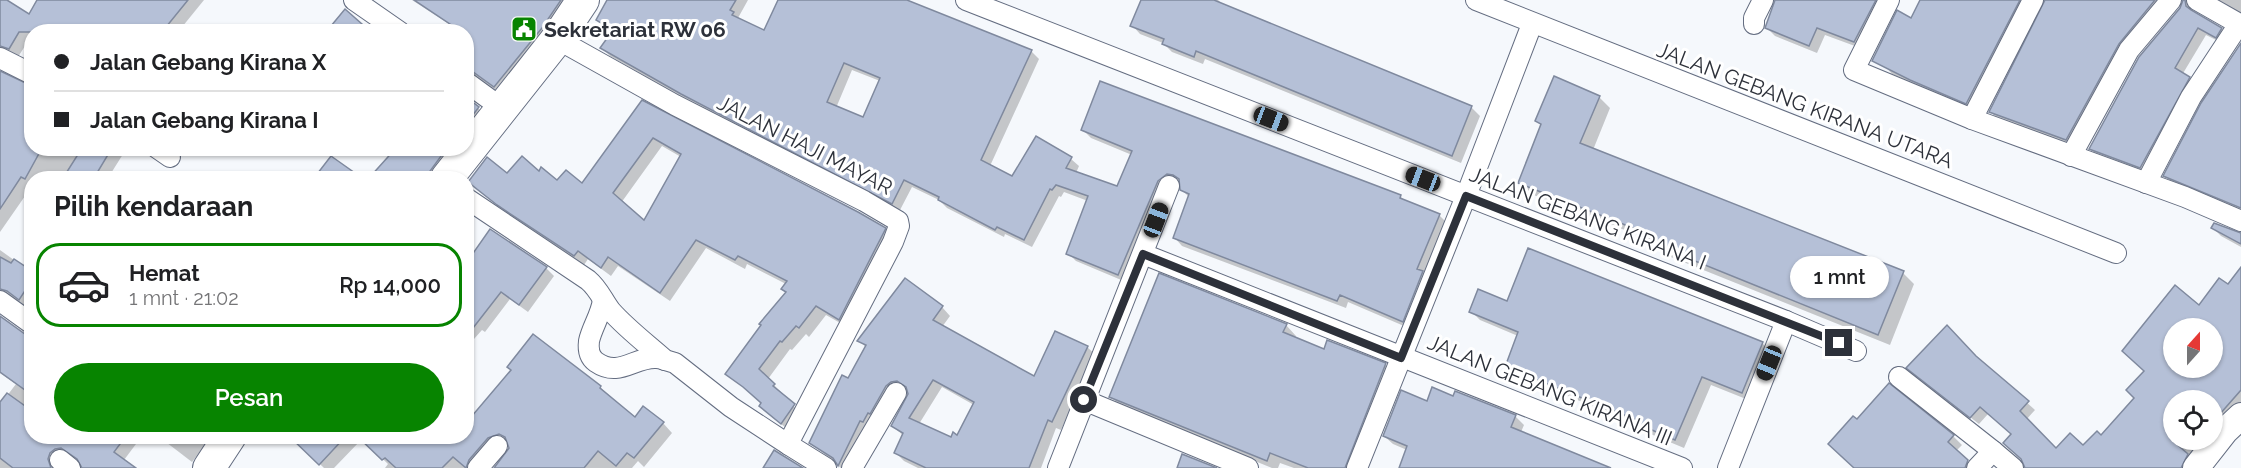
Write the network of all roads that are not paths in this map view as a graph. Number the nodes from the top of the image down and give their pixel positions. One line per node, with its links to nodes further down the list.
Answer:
1 (354, 0): 10 (street)
2 (583, 0): 14 (main road)
3 (966, 0): 26 (street, JALAN GEBANG KIRANA I)
4 (1476, 0): 11 (street, JALAN GEBANG KIRANA UTARA)
5 (1763, 0): 12 (street)
6 (1889, 0): 19 (street)
7 (2034, 0): 19 (street)
8 (2171, 0): 22 (street)
9 (2197, 0): 13 (street)
10 (388, 24)
11 (1532, 24): 26 (street); 29 (street, JALAN GEBANG KIRANA UTARA)
12 (1754, 24)
13 (2240, 24): 24 (street)
14 (557, 39): 18 (main road); 43 (street, JALAN HAJI MAYAR)
15 (0, 58): 16 (street)
16 (24, 70)
17 (474, 88): 18 (street)
18 (503, 109): 20 (main road)
19 (1972, 119): 22 (street)
20 (474, 145)
21 (465, 156): 23 (main road)
22 (2071, 156): 24 (street)
23 (453, 171)
24 (2146, 183): 28 (street)
25 (1169, 186): 30 (street)
26 (1466, 196): 34 (street, JALAN GEBANG KIRANA I); 36 (street)
27 (474, 203): 31 (street)
28 (2241, 221)
29 (2116, 253)
30 (1143, 254): 36 (street, JALAN GEBANG KIRANA III); 40 (street)
31 (603, 300): 37 (street); 37 (street)
32 (0, 301): 33 (street)
33 (24, 318)
34 (1786, 321): 35 (street, JALAN GEBANG KIRANA I); 54 (street)
35 (1856, 351)
36 (1401, 358): 52 (street); 53 (street, JALAN GEBANG KIRANA III)
37 (665, 360): 43 (street)
38 (1899, 377): 45 (street)
39 (896, 393): 49 (street)
40 (1084, 400): 50 (street); 51 (street)
41 (2241, 416): 57 (street)
42 (225, 444): 46 (main road)
43 (789, 445): 48 (street)
44 (497, 446): 47 (street)
45 (1993, 451): 55 (street); 56 (street)
46 (209, 468)
47 (478, 468)
48 (826, 468)
49 (852, 468)
50 (1058, 468)
51 (1248, 468)
52 (1357, 468)
53 (1682, 468)
54 (1728, 468)
55 (1977, 468)
56 (2013, 468)
57 (2196, 468)

